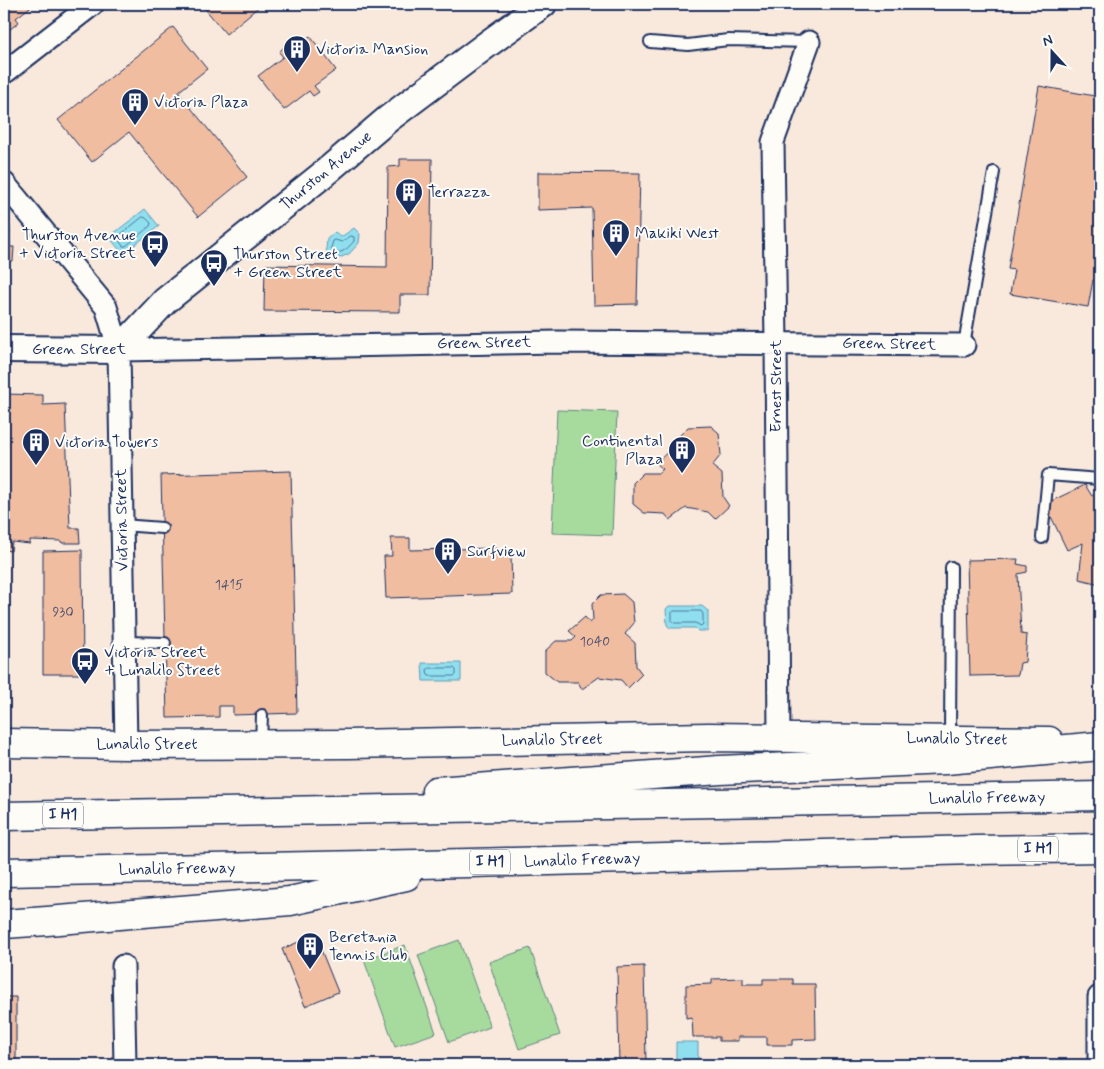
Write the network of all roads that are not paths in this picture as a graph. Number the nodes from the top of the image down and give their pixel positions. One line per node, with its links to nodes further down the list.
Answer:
1 (93, 4): 5 (street)
2 (543, 4): 11 (street, Thurston Avenue)
3 (650, 42): 4 (lane)
4 (809, 42): 8 (street, Ernest Street)
5 (4, 73)
6 (994, 172): 9 (lane)
7 (4, 183): 11 (street, Victoria Street)
8 (776, 343): 9 (street, Green Street); 11 (street, Green Street); 20 (street, Ernest Street)
9 (964, 345)
10 (4, 349): 11 (street, Green Street)
11 (119, 350): 13 (street, Victoria Street)
12 (1100, 479): 15 (lane)
13 (122, 525): 14 (lane); 17 (street, Victoria Street)
14 (162, 528)
15 (1042, 538)
16 (951, 568): 21 (lane)
17 (124, 642): 18 (lane); 25 (street, Victoria Street)
18 (165, 643)
19 (262, 715): 24 (lane)
20 (779, 737): 21 (main road, Lunalilo Street); 24 (main road, Lunalilo Street)
21 (950, 739): 22 (main road, Lunalilo Street)
22 (1100, 740)
23 (4, 743): 25 (main road, Lunalilo Street)
24 (261, 744): 25 (main road, Lunalilo Street)
25 (126, 745)
26 (1100, 746): 28 (main road)
27 (1100, 796): 28 (main road, Lunalilo Freeway / I H1)
28 (122, 814): 29 (main road, Lunalilo Freeway / I H1)
29 (4, 816)
30 (1100, 848): 31 (main road, Lunalilo Freeway / I H1)
31 (470, 863): 32 (main road, Lunalilo Freeway / I H1); 33 (main road)
32 (4, 872)
33 (4, 924)
34 (123, 966): 36 (street)
35 (1099, 997): 37 (street)
36 (126, 1065)
37 (1099, 1065)

